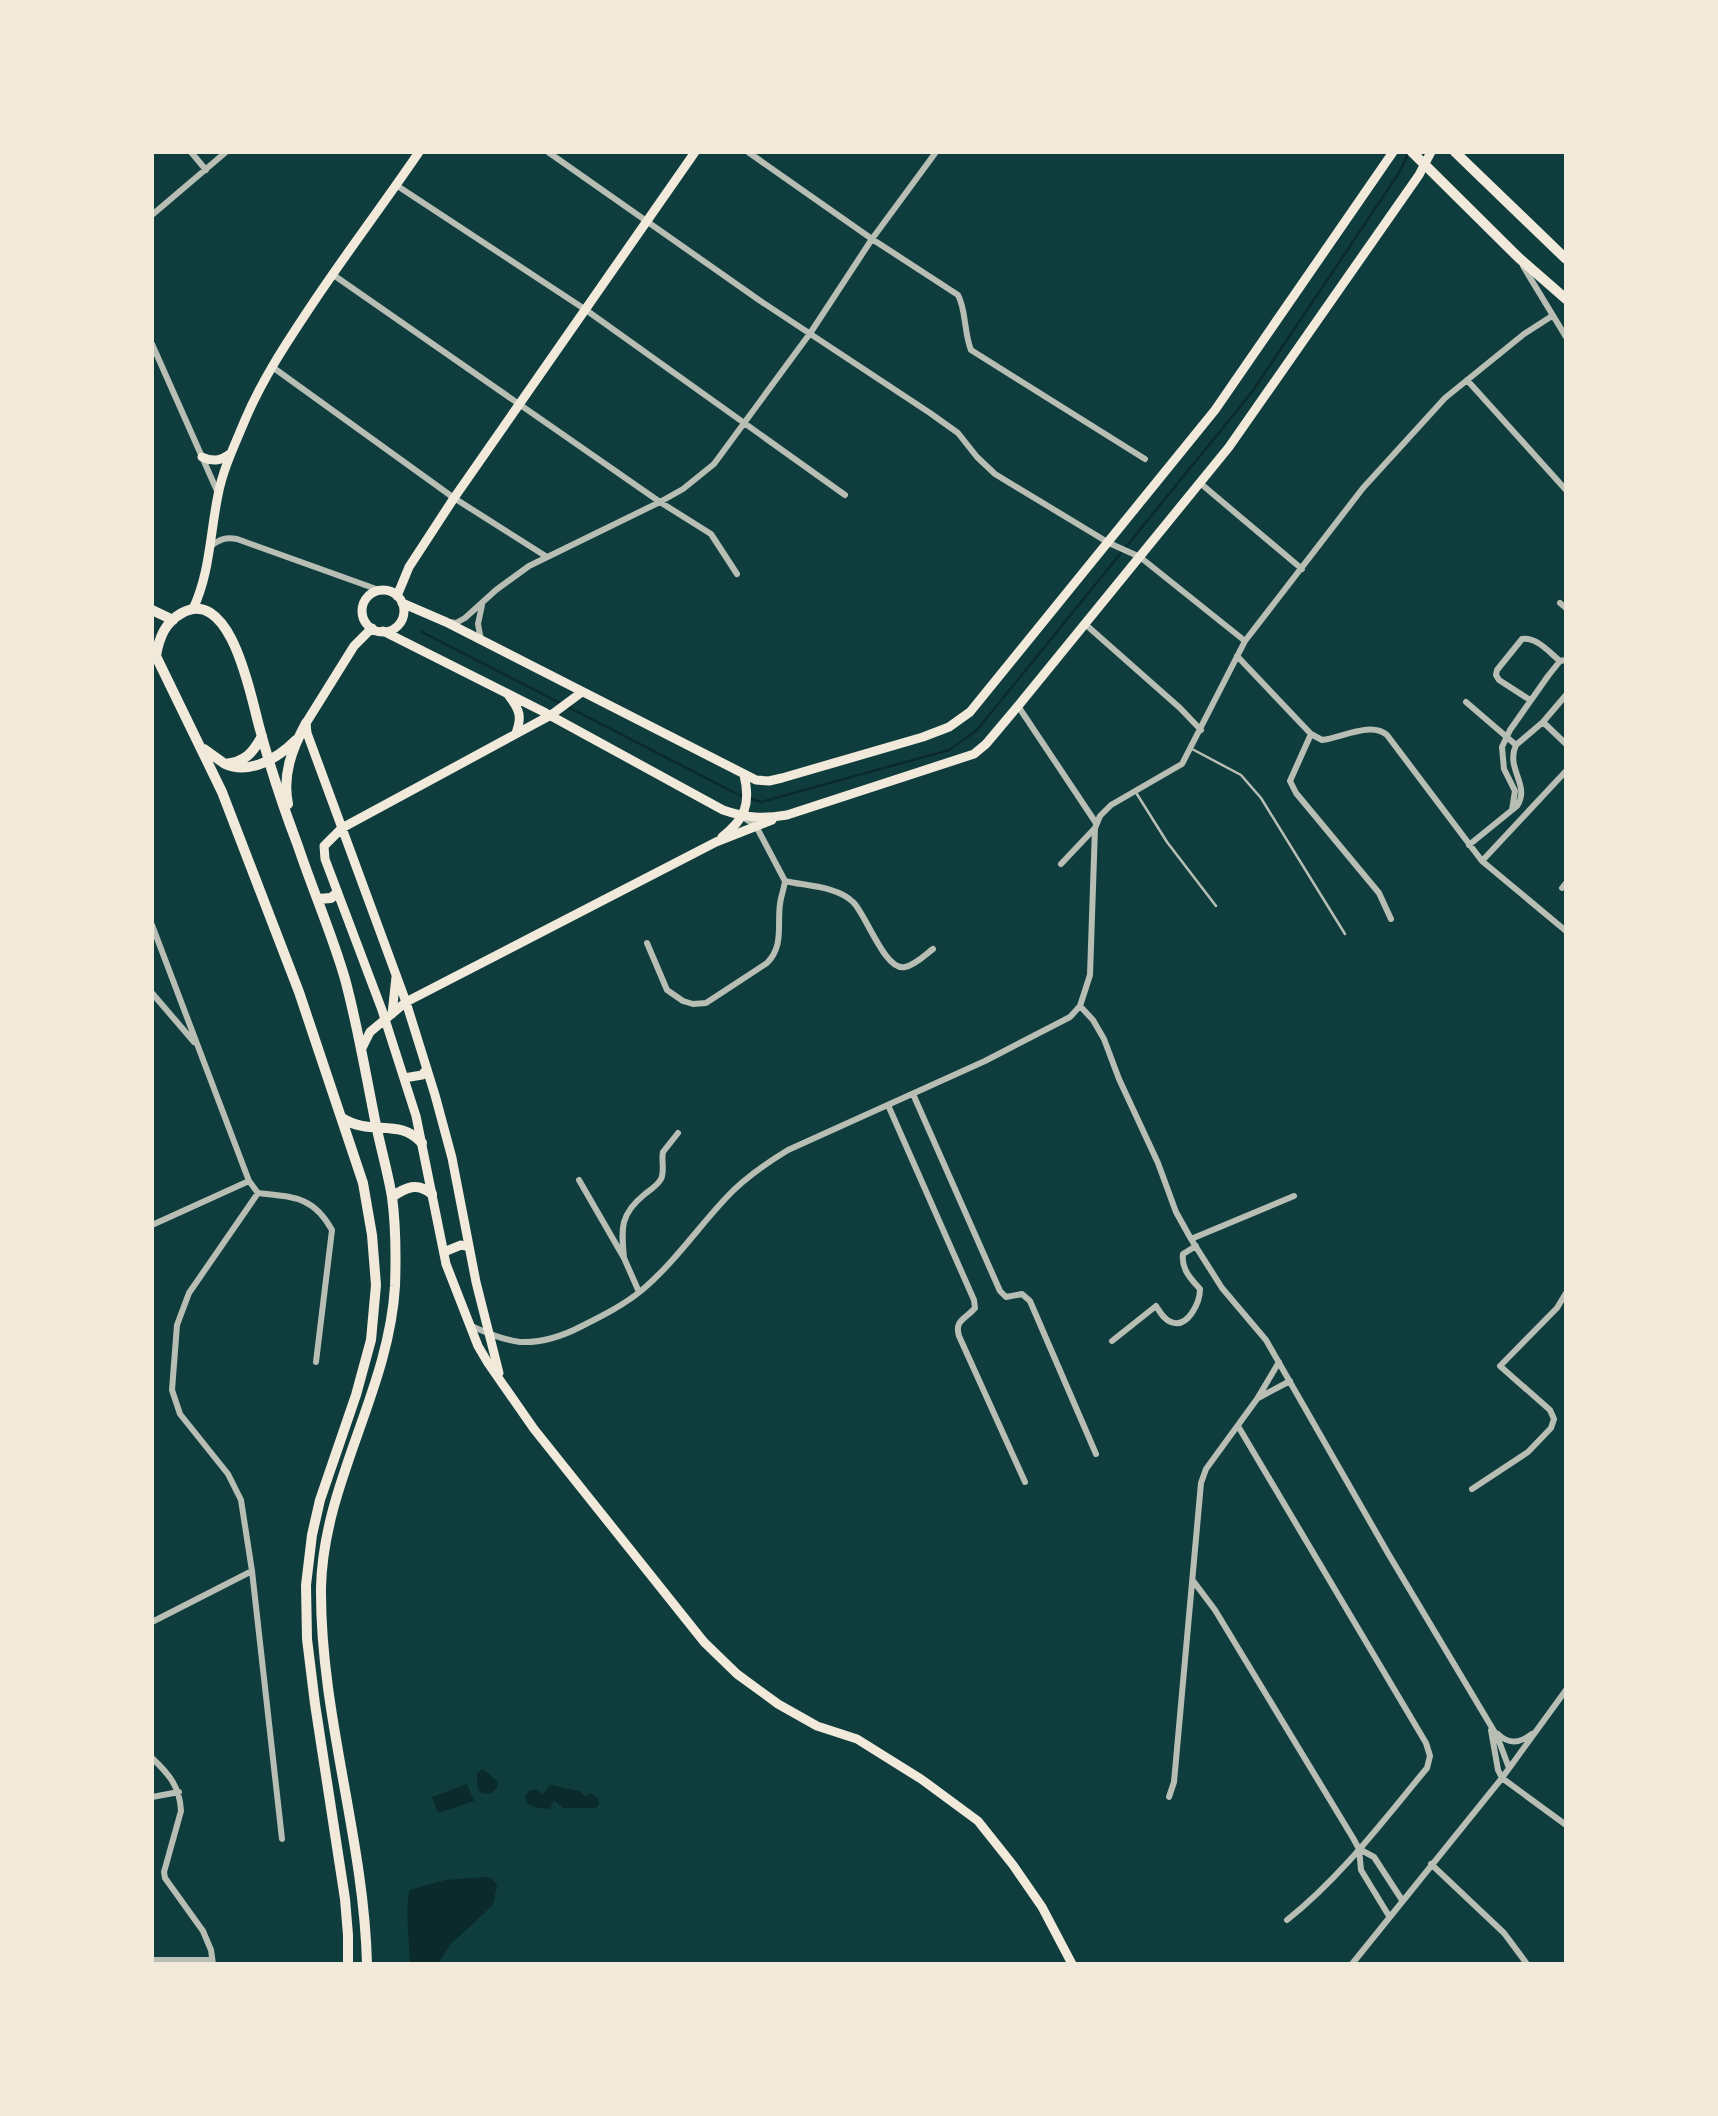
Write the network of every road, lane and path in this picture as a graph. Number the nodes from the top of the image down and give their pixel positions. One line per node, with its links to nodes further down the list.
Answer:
1 (191, 152): 13 (street)
2 (226, 152): 13 (street)
3 (419, 152): 14 (main road)
4 (548, 152): 16 (street)
5 (695, 152): 16 (main road)
6 (748, 152): 17 (street)
7 (936, 152): 17 (street)
8 (1393, 152): 40 (main road)
9 (1412, 152): 12 (main road)
10 (1431, 152): 12 (main road)
11 (1455, 152): 19 (main road)
12 (1424, 164): 18 (main road); 34 (main road)
13 (206, 170): 15 (street)
14 (396, 185): 20 (main road); 22 (street)
15 (152, 215)
16 (648, 220): 22 (main road); 24 (street)
17 (872, 239): 24 (street); 33 (street)
18 (1519, 258): 21 (main road); 23 (street)
19 (1566, 259)
20 (332, 274): 27 (main road); 29 (street)
21 (1565, 298)
22 (586, 310): 29 (main road); 30 (street)
23 (1552, 316): 25 (street); 28 (street)
24 (811, 332): 30 (street); 40 (street)
25 (1566, 337)
26 (152, 344): 32 (street)
27 (271, 366): 31 (main road); 38 (street)
28 (1466, 380): 35 (street); 44 (street)
29 (519, 404): 38 (main road); 39 (street)
30 (743, 424): 37 (street); 39 (street)
31 (232, 453): 32 (main road); 36 (main road)
32 (202, 457): 36 (street)
33 (1145, 459)
34 (1200, 483): 43 (main road); 44 (street)
35 (1566, 491)
36 (218, 493): 41 (main road)
37 (845, 495)
38 (454, 498): 42 (street); 47 (main road)
39 (660, 502): 42 (street); 45 (street)
40 (1109, 542): 43 (street); 83 (main road)
41 (211, 546): 46 (street); 49 (main road)
42 (547, 557): 48 (street)
43 (1140, 557): 53 (main road); 57 (street)
44 (1302, 569): 57 (street)
45 (737, 574)
46 (379, 590): 47 (main road); 54 (main road)
47 (400, 599): 52 (main road); 55 (main road)
48 (482, 604): 52 (street); 56 (street)
49 (193, 609): 51 (main road); 73 (main road)
50 (152, 610): 51 (main road)
51 (173, 620): 58 (main road)
52 (446, 622): 56 (main road)
53 (1085, 624): 66 (main road); 70 (street)
54 (372, 628): 55 (main road); 69 (main road)
55 (383, 631): 62 (main road)
56 (481, 640): 61 (main road)
57 (1245, 641): 59 (street)
58 (154, 652): 78 (main road)
59 (1237, 656): 70 (street); 72 (street)
60 (1563, 660): 64 (street); 64 (street)
61 (582, 692): 67 (main road); 83 (main road)
62 (508, 695): 67 (main road); 71 (main road)
63 (1566, 695): 68 (street)
64 (1530, 701): 74 (street)
65 (1466, 702): 74 (street)
66 (1018, 706): 86 (main road); 89 (street)
67 (551, 716): 71 (main road); 87 (main road)
68 (1543, 722): 76 (street); 77 (street)
69 (306, 723): 75 (main road); 90 (main road)
70 (1201, 730): 79 (street)
71 (516, 733): 90 (main road)
72 (1311, 734): 92 (street); 100 (street)
73 (262, 736): 80 (main road); 81 (main road)
74 (1506, 737): 76 (street); 85 (street)
75 (297, 739): 80 (main road); 93 (main road)
76 (1516, 744): 85 (street)
77 (1566, 744)
78 (201, 746): 81 (main road); 118 (main road)
79 (1192, 749): 84 (street); 104 (lane)
80 (268, 760): 81 (main road); 93 (main road)
81 (225, 764)
82 (1566, 771): 94 (street)
83 (744, 775): 87 (main road)
84 (1135, 791): 89 (street); 99 (lane)
85 (1511, 811): 92 (street)
86 (787, 815): 87 (main road); 88 (main road)
87 (743, 817): 88 (street); 91 (main road)
88 (755, 826): 91 (main road); 96 (street)
89 (1095, 826): 95 (street); 110 (street)
90 (341, 828): 97 (main road); 107 (main road)
91 (716, 842): 109 (main road)
92 (1469, 845): 94 (street)
93 (299, 849): 98 (main road)
94 (1482, 861): 102 (street)
95 (1061, 864)
96 (785, 881): 105 (street); 106 (street)
97 (337, 893): 98 (main road); 111 (main road)
98 (318, 899): 113 (main road)
99 (1216, 906)
100 (1391, 919)
101 (152, 925): 103 (street)
102 (1566, 931)
103 (154, 934): 112 (street)
104 (1345, 934)
105 (647, 943)
106 (933, 949)
107 (396, 975): 109 (main road); 111 (main road)
108 (152, 993): 112 (street)
109 (406, 1002): 111 (main road); 114 (main road)
110 (1080, 1006): 116 (street); 129 (street)
111 (388, 1017): 113 (main road); 115 (main road)
112 (196, 1044): 123 (street)
113 (361, 1050): 119 (main road)
114 (427, 1069): 115 (main road); 131 (main road)
115 (404, 1078): 121 (main road)
116 (913, 1094): 117 (street); 145 (street)
117 (888, 1105): 134 (street); 146 (street)
118 (342, 1118): 119 (main road); 169 (main road)
119 (377, 1128): 121 (main road); 127 (main road)
120 (678, 1133): 133 (street)
121 (422, 1143): 125 (main road)
122 (579, 1180): 133 (street)
123 (249, 1181): 124 (street); 128 (street)
124 (258, 1193): 139 (street); 148 (street)
125 (432, 1194): 127 (main road); 132 (main road)
126 (1294, 1196): 129 (street)
127 (392, 1198): 170 (main road)
128 (152, 1225)
129 (1191, 1239): 130 (street)
130 (1196, 1246): 138 (street); 140 (street)
131 (469, 1247): 132 (main road); 137 (main road)
132 (444, 1252): 136 (main road)
133 (624, 1258): 134 (street)
134 (639, 1292): 137 (street)
135 (1566, 1293): 147 (street)
136 (469, 1325): 137 (street); 141 (main road)
137 (490, 1334): 141 (main road)
138 (1112, 1341)
139 (316, 1362)
140 (1279, 1362): 142 (street); 143 (street)
141 (500, 1378): 171 (main road)
142 (1290, 1381): 143 (street); 152 (street)
143 (1257, 1399): 144 (street)
144 (1238, 1426): 149 (street); 162 (street)
145 (1096, 1454)
146 (1025, 1482)
147 (1472, 1489)
148 (252, 1571): 150 (street); 161 (street)
149 (1194, 1582): 159 (street); 162 (street)
150 (152, 1622)
151 (1566, 1690): 153 (street)
152 (1490, 1725): 153 (street); 155 (street); 156 (street)
153 (1536, 1731): 155 (street)
154 (152, 1758): 157 (street)
155 (1509, 1768): 156 (street)
156 (1502, 1778): 160 (street); 163 (street)
157 (179, 1792): 158 (street); 168 (street)
158 (152, 1797)
159 (1169, 1797)
160 (1566, 1825)
161 (282, 1839)
162 (1359, 1849): 164 (street); 165 (street); 166 (street)
163 (1431, 1864): 164 (street); 173 (street)
164 (1402, 1900): 165 (street)
165 (1389, 1916): 172 (street)
166 (1287, 1920)
167 (152, 1960): 168 (street)
168 (213, 1962)
169 (348, 1964)
170 (367, 1964)
171 (1072, 1964)
172 (1352, 1964)
173 (1527, 1964)

